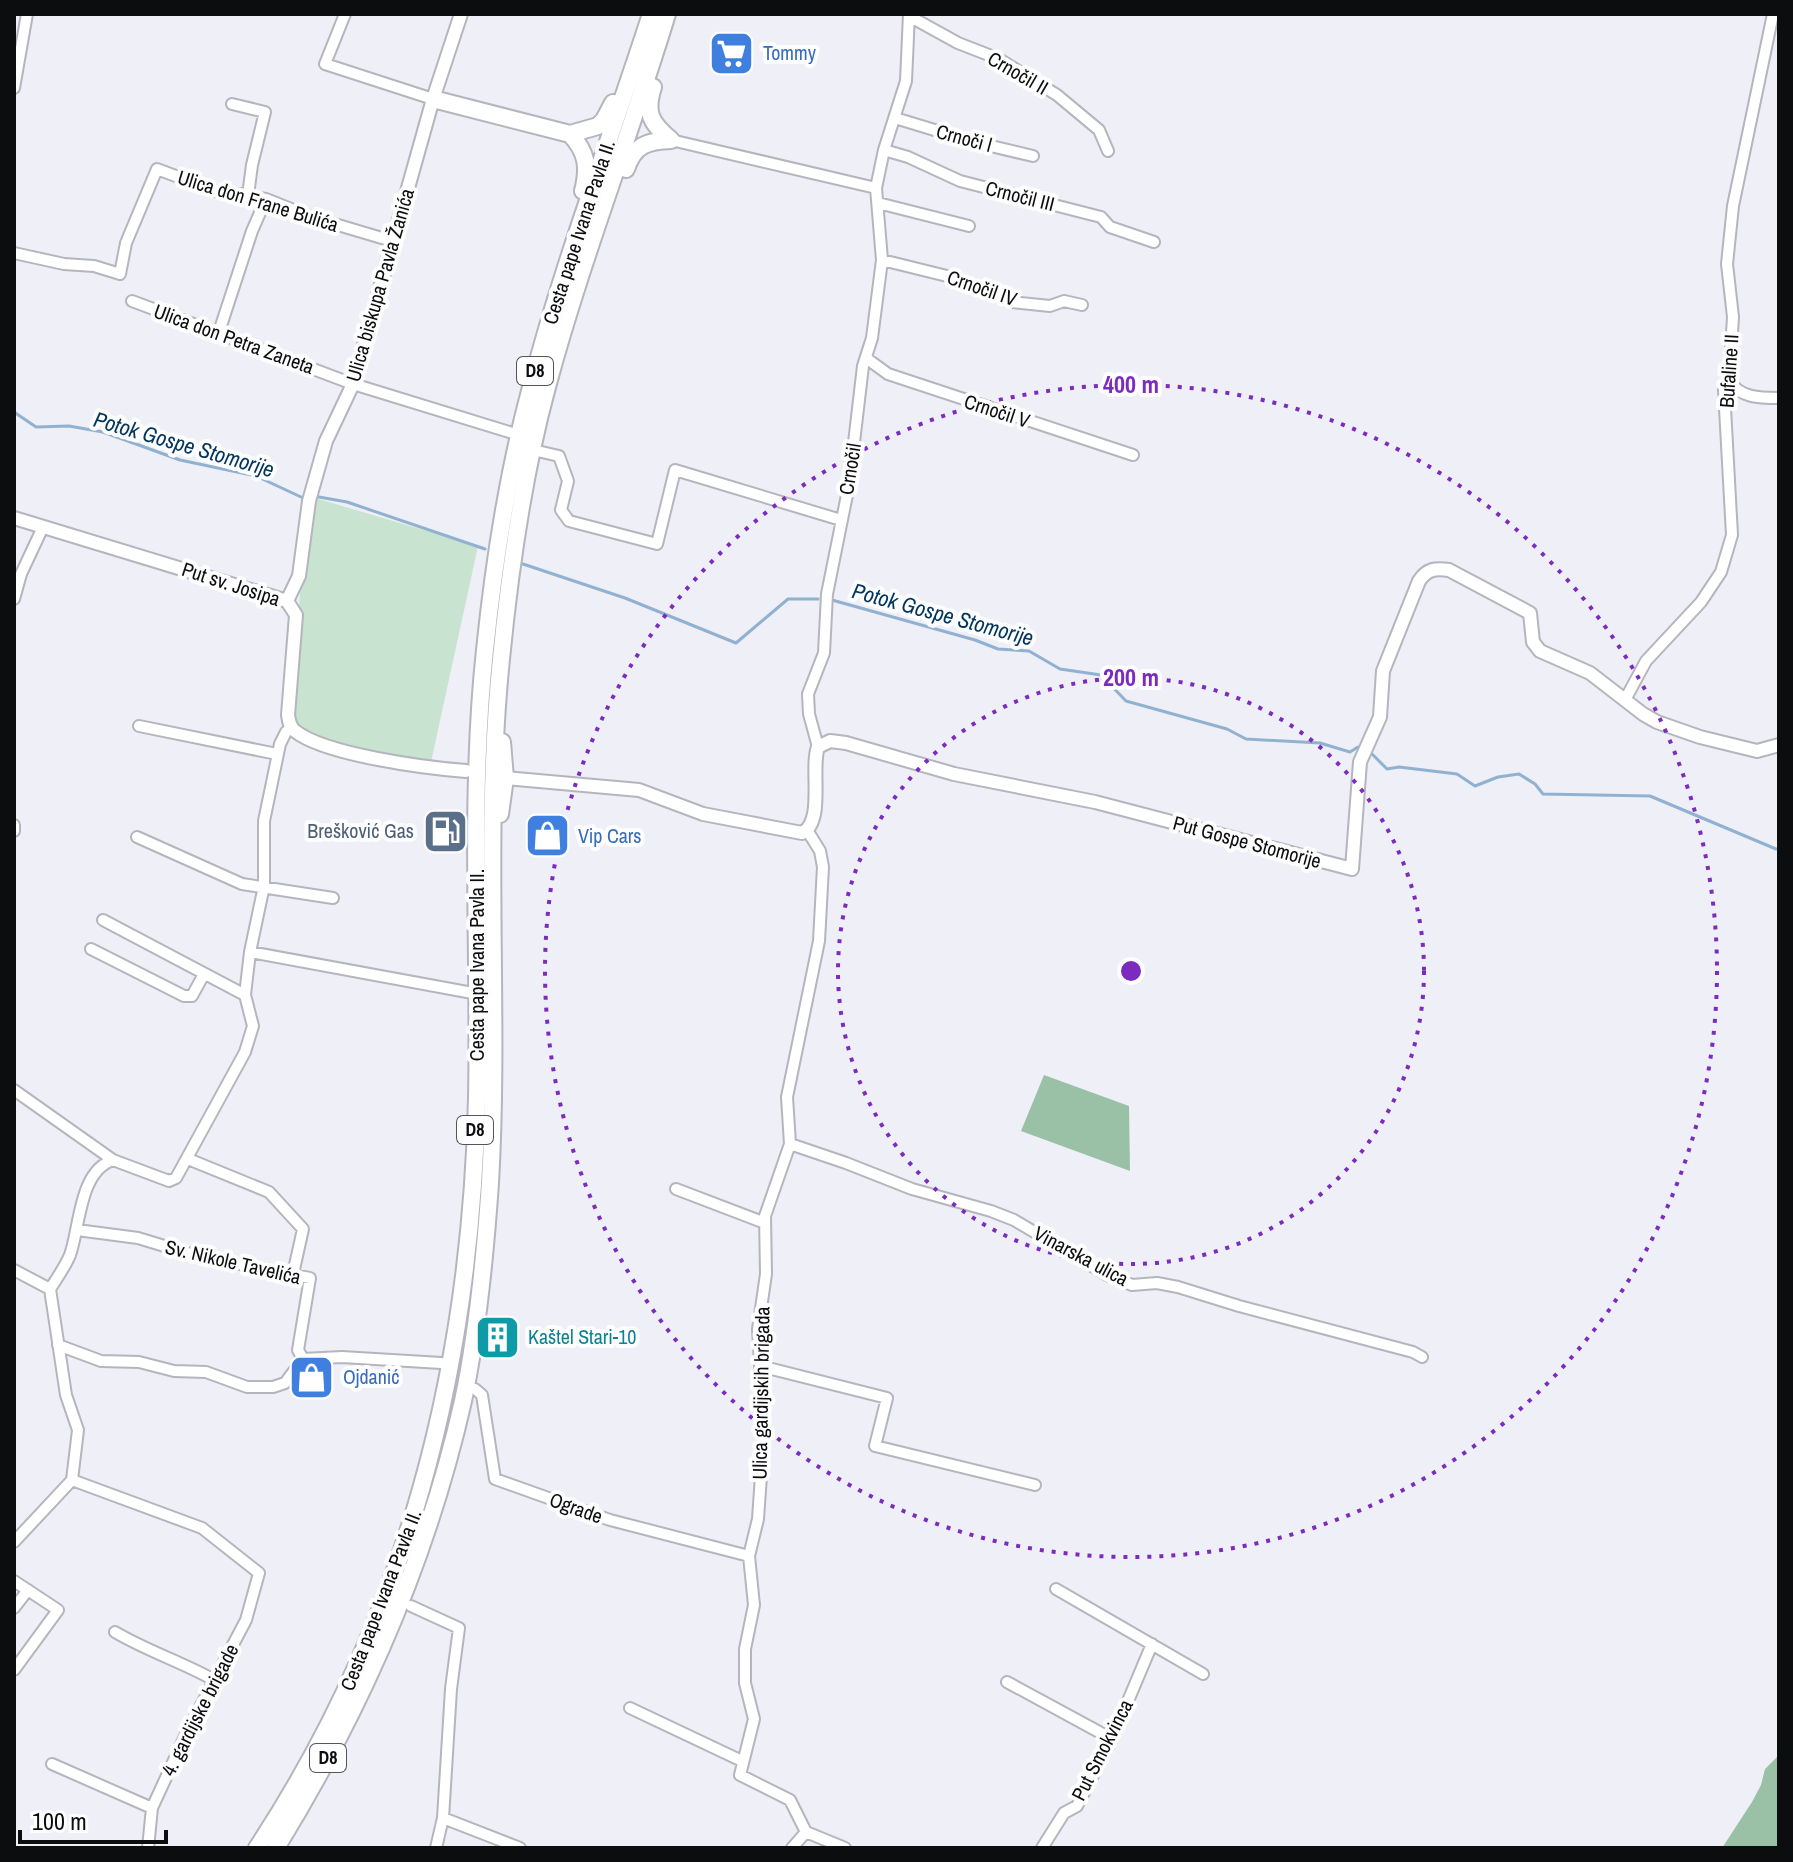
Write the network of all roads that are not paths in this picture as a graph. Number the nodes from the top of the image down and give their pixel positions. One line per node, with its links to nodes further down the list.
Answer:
1 (27, 14): 9 (street)
2 (345, 14): 12 (street)
3 (461, 14): 12 (street, Ulica biskupa Pavla Žanića)
4 (651, 14): 10 (main road, Cesta pape Ivana Pavla II. / D8)
5 (667, 14): 8 (main road, Cesta pape Ivana Pavla II. / D8)
6 (1773, 14): 35 (street, Bufaline II)
7 (909, 15): 14 (street); 18 (street, Crnočil II)
8 (655, 53): 16 (main road); 22 (main road, Cesta pape Ivana Pavla II. / D8)
9 (16, 54): 11 (street)
10 (635, 64): 15 (main road); 25 (main road, Cesta pape Ivana Pavla II. / D8)
11 (14, 88)
12 (433, 99): 15 (main road); 27 (street, Ulica biskupa Pavla Žanića)
13 (232, 104): 21 (street)
14 (895, 118): 17 (street); 19 (street, Crnoči l)
15 (570, 134): 25 (main road)
16 (671, 140): 20 (street); 22 (main road)
17 (884, 150): 20 (street); 28 (street, Crnočil III)
18 (1108, 151)
19 (1033, 156)
20 (876, 188): 24 (street, Crnočil)
21 (248, 195): 23 (street, Ulica don Frane Bulića); 29 (street, Ulica don Frane Bulića)
22 (607, 196): 39 (main road, Cesta pape Ivana Pavla II. / D8)
23 (266, 199): 27 (street, Ulica don Frane Bulića); 33 (street)
24 (878, 203): 26 (street); 30 (street, Crnočil)
25 (585, 210): 38 (main road, Cesta pape Ivana Pavla II. / D8)
26 (969, 226)
27 (392, 241): 36 (street, Ulica biskupa Pavla Žanića)
28 (1154, 242)
29 (14, 253)
30 (882, 260): 32 (street, Crnočil IV); 34 (street, Crnočil)
31 (132, 301): 33 (street, Ulica don Petra Zaneta)
32 (1082, 305)
33 (218, 335): 36 (street, Ulica don Petra Zaneta)
34 (866, 358): 40 (street, Crnočil V); 42 (street, Crnočil)
35 (1729, 381): 37 (street); 46 (street, Bufaline II)
36 (353, 384): 38 (street, Ulica don Petra Zaneta); 45 (street, Ulica biskupa Pavla Žanića)
37 (1779, 398)
38 (519, 435): 47 (main road, Cesta pape Ivana Pavla II. / D8)
39 (533, 450): 42 (street); 50 (main road, Cesta pape Ivana Pavla II. / D8)
40 (1133, 455)
41 (14, 518): 43 (street, Put sv. Josipa)
42 (841, 520): 52 (street, Crnočil)
43 (43, 527): 44 (street); 45 (street, Put sv. Josipa)
44 (14, 599)
45 (287, 601): 49 (street, Put sv. Josipa)
46 (1626, 698): 51 (street, Put Gospe Stomorije); 52 (street, Put Gospe Stomorije)
47 (480, 713): 54 (main road); 62 (main road, Cesta pape Ivana Pavla II. / D8)
48 (139, 726): 53 (street)
49 (292, 728): 53 (street); 54 (street)
50 (495, 731): 55 (main road); 57 (main road, Cesta pape Ivana Pavla II. / D8)
51 (1779, 745)
52 (818, 747): 58 (street)
53 (277, 754): 61 (street)
54 (466, 771): 62 (main road)
55 (505, 778): 57 (main road); 58 (street)
56 (14, 825): 59 (street)
57 (492, 829): 112 (main road, Cesta pape Ivana Pavla II. / D8)
58 (807, 830): 71 (street, Ulica gardijskih brigada)
59 (14, 831)
60 (137, 837): 61 (street)
61 (264, 886): 63 (street); 66 (street)
62 (477, 891): 68 (main road, Cesta pape Ivana Pavla II. / D8)
63 (333, 898)
64 (103, 920): 67 (street)
65 (91, 949): 67 (street)
66 (250, 952): 68 (street); 69 (street)
67 (204, 974): 69 (street)
68 (478, 994): 107 (main road, Cesta pape Ivana Pavla II. / D8)
69 (245, 995): 72 (street)
70 (14, 1090): 73 (street)
71 (790, 1144): 75 (street, Ulica gardijskih brigada); 81 (street, Vinarska ulica)
72 (188, 1159): 73 (street); 78 (street)
73 (113, 1160): 76 (street)
74 (676, 1189): 75 (street)
75 (765, 1223): 84 (street, Ulica gardijskih brigada)
76 (77, 1230): 78 (street, Sv. Nikole Tavelića); 79 (street)
77 (14, 1270): 79 (street)
78 (293, 1274): 82 (street, Sv. Nikole Tavelića)
79 (50, 1289): 80 (street)
80 (58, 1345): 82 (street); 86 (street)
81 (1422, 1357)
82 (303, 1359): 83 (street)
83 (441, 1363)
84 (760, 1366): 87 (street); 89 (street, Ulica gardijskih brigada)
85 (475, 1389): 89 (street, Ograde)
86 (72, 1480): 88 (street); 99 (street, 4. gardijske brigade)
87 (1035, 1485)
88 (14, 1542)
89 (749, 1556): 103 (street, Ulica gardijskih brigada)
90 (14, 1581): 92 (street)
91 (1056, 1589): 96 (street)
92 (28, 1590): 94 (street); 97 (street)
93 (411, 1606): 106 (street)
94 (14, 1608)
95 (115, 1632): 99 (street)
96 (1152, 1644): 98 (street); 102 (street, Put Smokvinca)
97 (14, 1670)
98 (1203, 1674)
99 (214, 1680): 105 (street, 4. gardijske brigade)
100 (1007, 1682): 102 (street)
101 (630, 1708): 103 (street)
102 (1112, 1739): 117 (street, Put Smokvinca)
103 (742, 1761): 108 (street)
104 (52, 1764): 105 (street)
105 (152, 1808): 109 (street, 4. gardijske brigade)
106 (443, 1818): 113 (street); 114 (street)
107 (269, 1830): 110 (main road); 111 (main road, Cesta pape Ivana Pavla II. / D8)
108 (806, 1832): 115 (street); 116 (street)
109 (148, 1848)
110 (251, 1848)
111 (257, 1848)
112 (277, 1848)
113 (436, 1848)
114 (520, 1848)
115 (792, 1848)
116 (845, 1848)
117 (1042, 1848)

